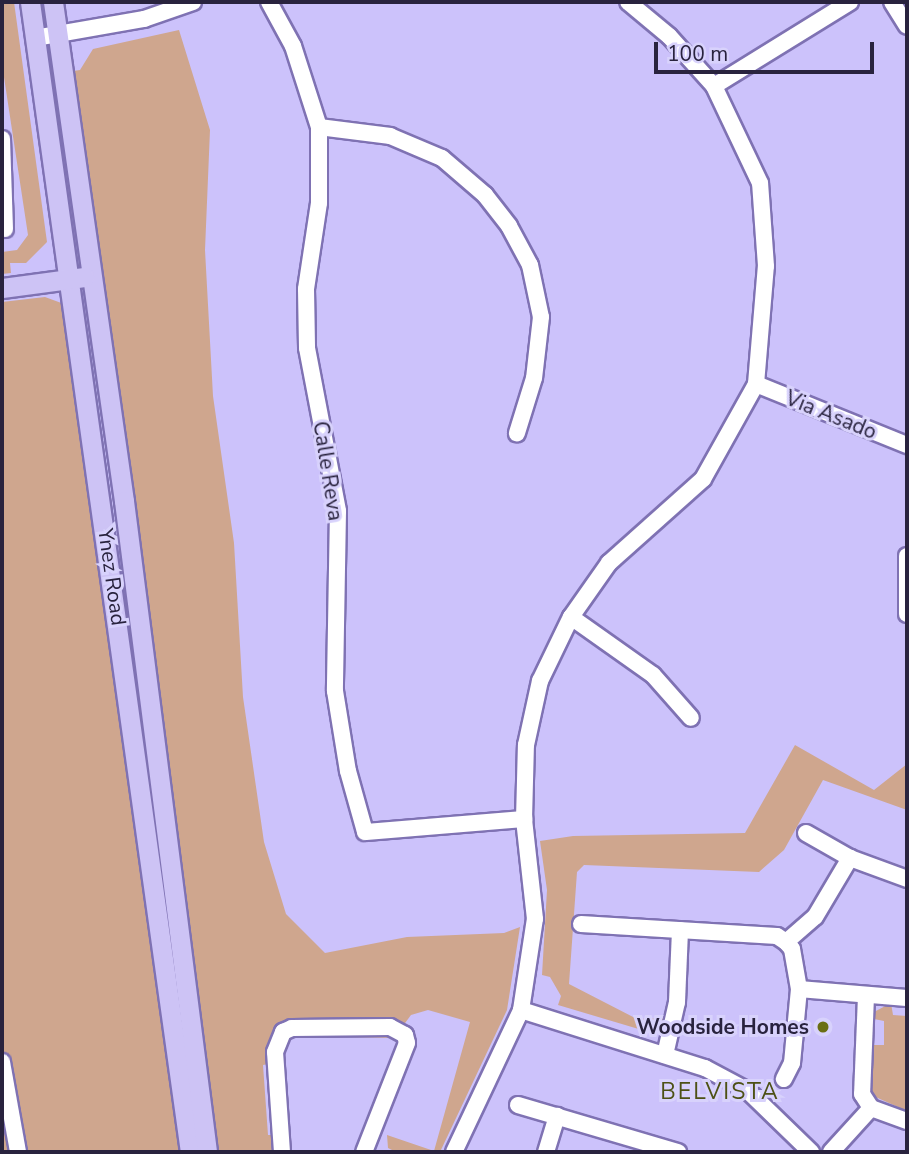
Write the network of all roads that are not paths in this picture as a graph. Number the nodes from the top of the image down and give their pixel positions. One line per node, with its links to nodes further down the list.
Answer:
1 (30, 2): 10 (main road, Ynez Road)
2 (53, 2): 9 (main road, Ynez Road)
3 (193, 2): 9 (street)
4 (269, 2): 12 (street, Calle Reva)
5 (628, 2): 11 (street)
6 (850, 2): 11 (street)
7 (892, 2): 8 (street)
8 (907, 26)
9 (58, 35): 10 (street); 15 (main road, Ynez Road)
10 (35, 38): 16 (main road, Ynez Road)
11 (715, 86): 18 (street)
12 (319, 127): 19 (street); 25 (street, Calle Reva)
13 (2, 139): 14 (street)
14 (5, 229)
15 (91, 276): 16 (main road); 47 (main road, Ynez Road)
16 (71, 279): 17 (main road); 46 (main road, Ynez Road)
17 (2, 288)
18 (755, 384): 20 (street, Via Asado); 23 (street)
19 (517, 433)
20 (907, 445)
21 (907, 556): 22 (street)
22 (907, 614)
23 (571, 617): 24 (street); 25 (street)
24 (691, 718)
25 (524, 819): 35 (street)
26 (806, 833): 27 (street)
27 (850, 858): 28 (street); 31 (street)
28 (907, 879)
29 (581, 924): 30 (street)
30 (680, 930): 31 (street); 36 (street)
31 (786, 942): 32 (street)
32 (799, 989): 33 (street); 38 (street)
33 (866, 996): 34 (street); 41 (street)
34 (907, 998)
35 (521, 1010): 36 (street); 49 (street)
36 (665, 1055): 52 (street)
37 (2, 1062): 40 (street)
38 (784, 1079)
39 (518, 1105): 42 (street)
40 (6, 1107): 44 (street)
41 (871, 1108): 43 (street); 53 (street)
42 (557, 1116): 50 (street); 51 (street)
43 (907, 1121)
44 (16, 1151)
45 (369, 1151): 48 (street)
46 (190, 1152)
47 (207, 1152)
48 (282, 1152)
49 (454, 1152)
50 (546, 1152)
51 (678, 1152)
52 (811, 1152)
53 (831, 1152)

